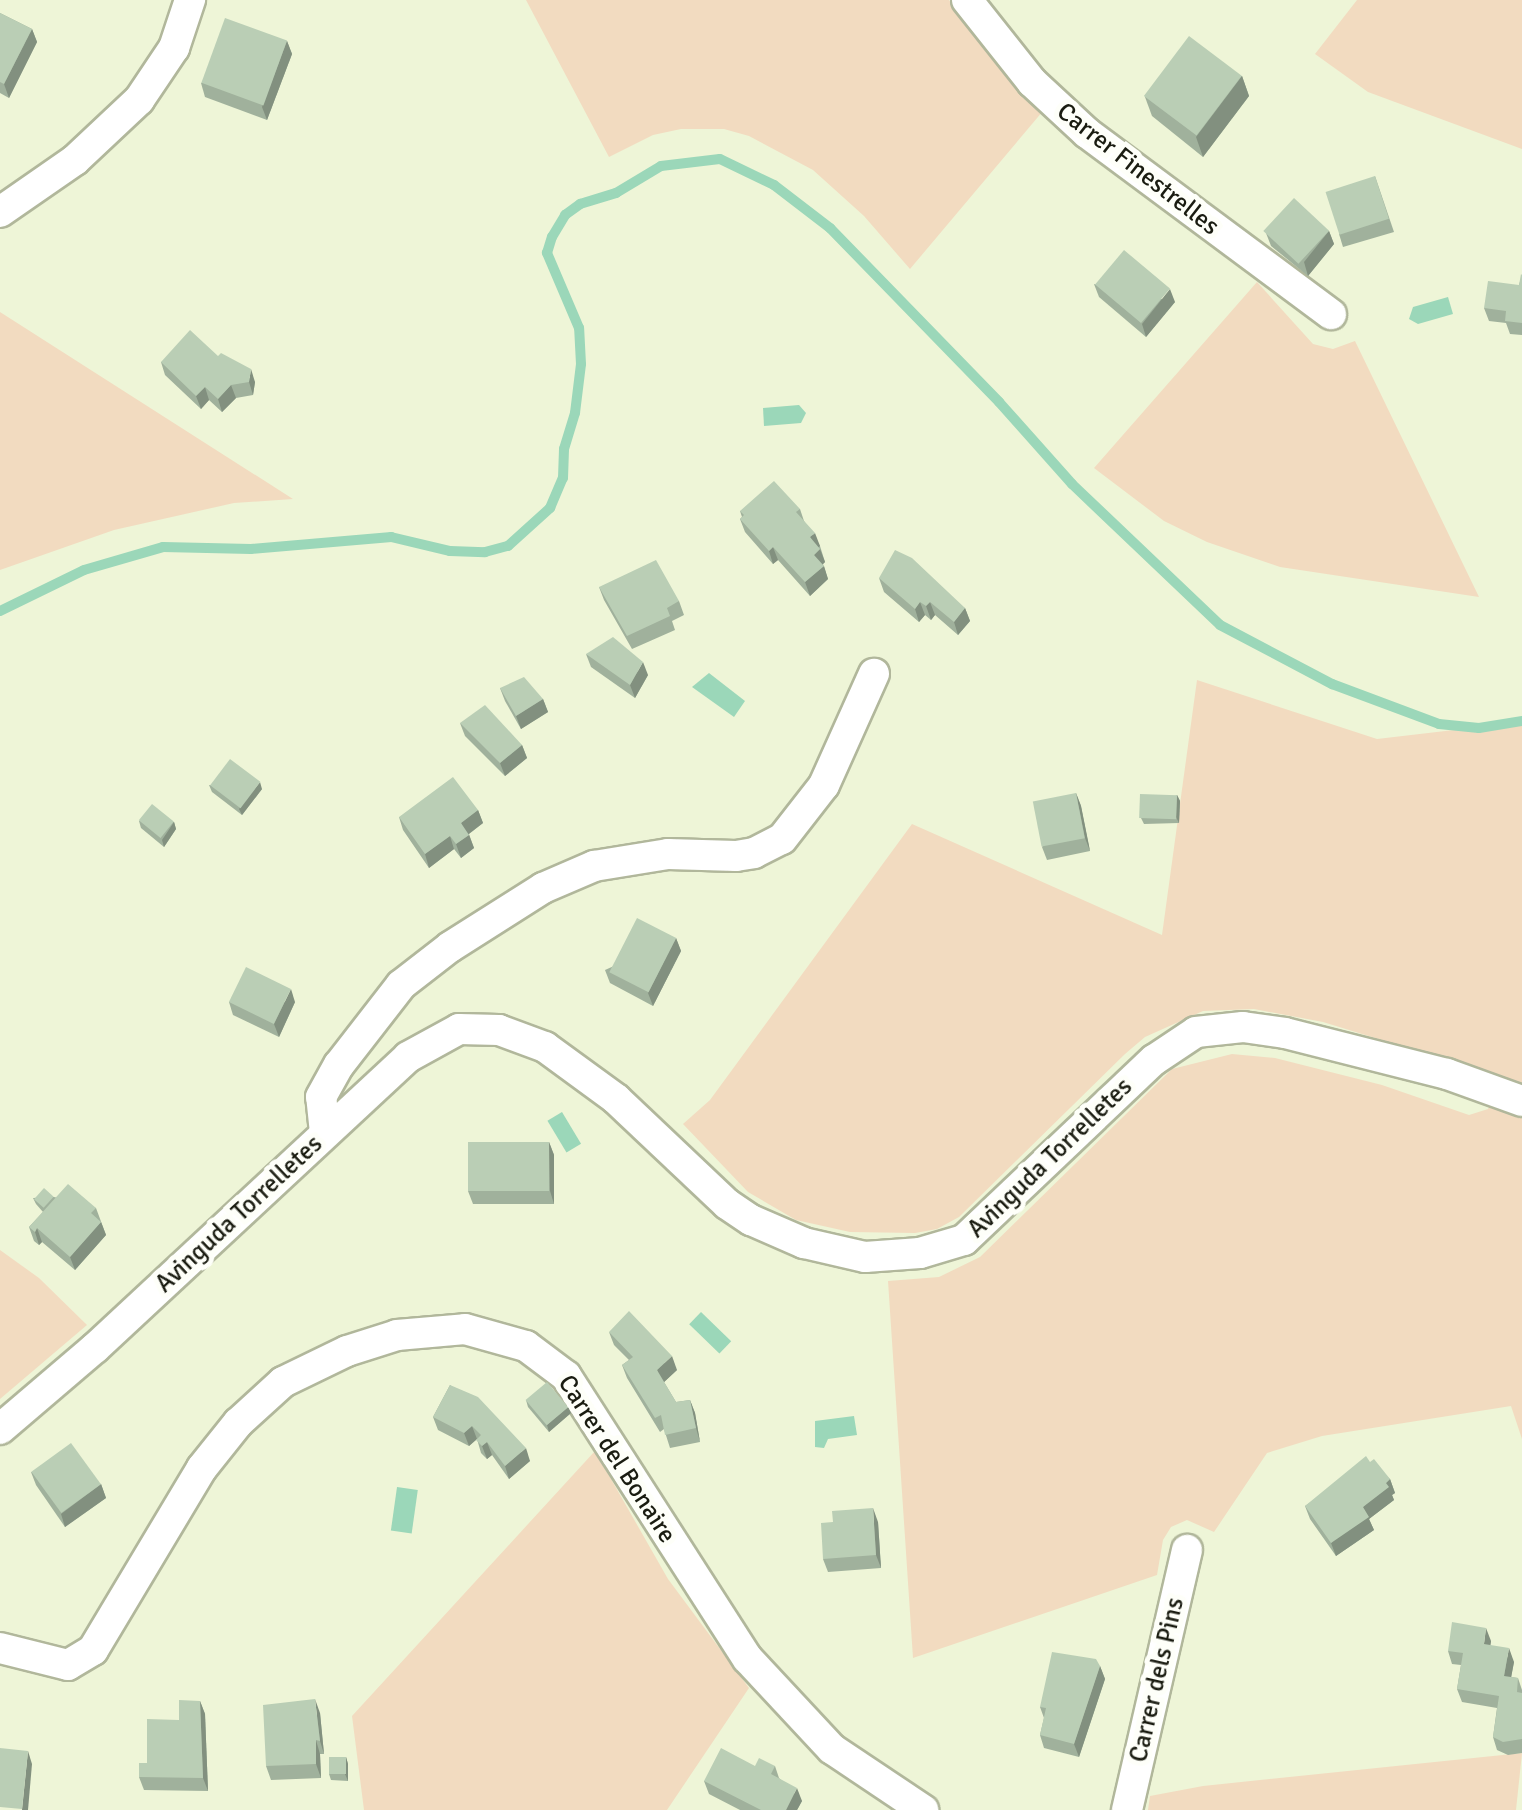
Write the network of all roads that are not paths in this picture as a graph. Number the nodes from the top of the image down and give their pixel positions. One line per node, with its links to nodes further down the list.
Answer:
1 (190, 0): 3 (street)
2 (968, 0): 4 (street, Carrer Finestrelles)
3 (0, 212)
4 (1331, 314)
5 (874, 674): 7 (street)
6 (1522, 1101): 7 (street, Avinguda Torrelletes)
7 (325, 1133): 8 (street, Avinguda Torrelletes)
8 (0, 1429)
9 (1188, 1550): 12 (street, Carrer dels Pins)
10 (0, 1648): 11 (street, Carrer del Bonaire)
11 (924, 1810)
12 (1126, 1810)

